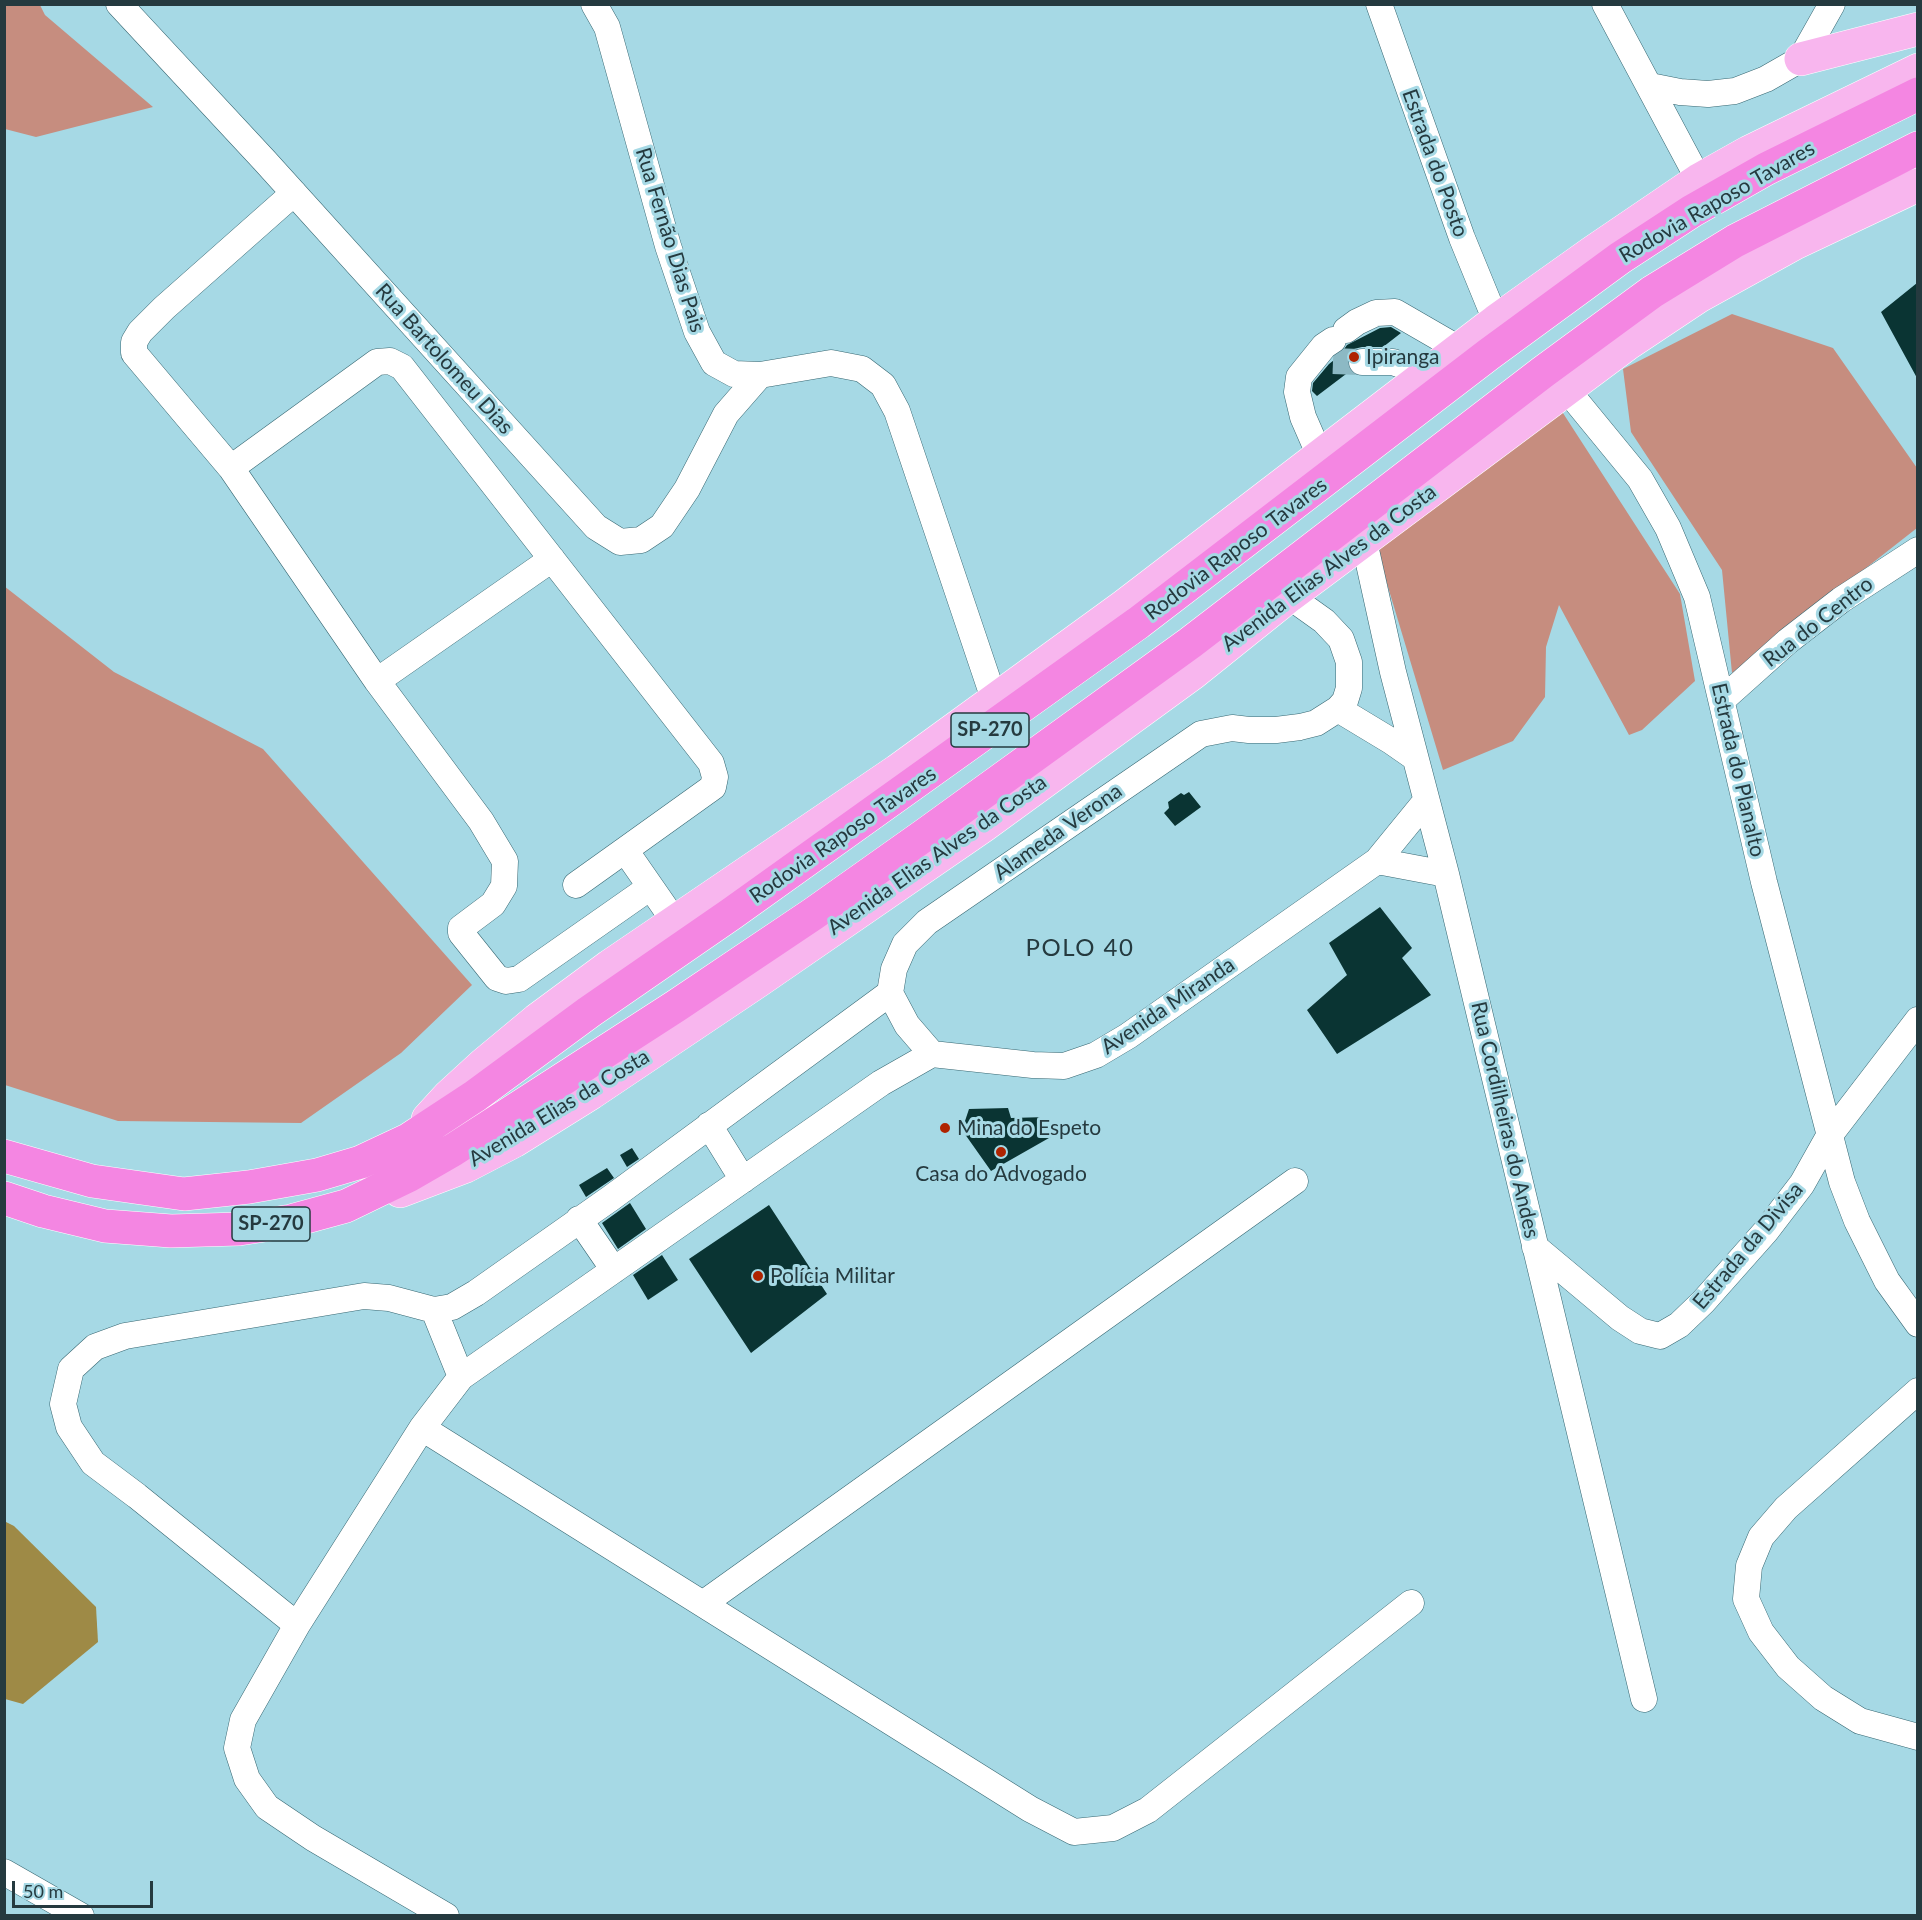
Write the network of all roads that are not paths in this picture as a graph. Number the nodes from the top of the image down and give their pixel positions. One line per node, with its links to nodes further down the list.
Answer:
1 (119, 4): 14 (street, Rua Bartolomeu Dias)
2 (594, 4): 19 (street, Rua Fernão Dias Pais)
3 (1378, 4): 15 (street, Estrada do Posto)
4 (1605, 4): 9 (street)
5 (1832, 4): 7 (street)
6 (1917, 29): 7 (main road)
7 (1801, 59): 9 (street)
8 (1917, 70): 12 (main road)
9 (1650, 86): 12 (street)
10 (1917, 93): 45 (highway, Rodovia Raposo Tavares / SP-270)
11 (1917, 148): 50 (highway, Rodovia Raposo Tavares / SP-270)
12 (1699, 180): 15 (main road)
13 (1917, 184): 20 (main road, Avenida Elias Alves da Costa)
14 (294, 193): 19 (street, Rua Bartolomeu Dias); 22 (street)
15 (1496, 321): 16 (main road)
16 (1459, 349): 18 (main road); 21 (street)
17 (1362, 362): 18 (street)
18 (1426, 374): 21 (main road)
19 (760, 375): 28 (street, Rua Fernão Dias Pais)
20 (1568, 390): 23 (main road, Avenida Elias Alves da Costa); 29 (street, Estrada do Planalto)
21 (1320, 456): 28 (main road)
22 (231, 468): 25 (street); 27 (street)
23 (1364, 540): 26 (main road, Avenida Elias Alves da Costa); 31 (street, Rua Cordilheiras do Andes)
24 (1917, 550): 29 (street, Rua do Centro)
25 (552, 559): 27 (street); 33 (street)
26 (1290, 596): 30 (street); 39 (main road, Avenida Elias Alves da Costa)
27 (378, 681): 37 (street)
28 (994, 699): 38 (main road)
29 (1722, 699): 44 (street, Estrada do Planalto)
30 (1338, 710): 31 (street); 40 (street, Alameda Verona)
31 (1414, 757): 32 (street, Rua Cordilheiras do Andes)
32 (1426, 801): 34 (street, Avenida Miranda); 35 (street, Rua Cordilheiras do Andes)
33 (625, 850): 36 (street); 37 (street)
34 (1377, 861): 35 (street); 42 (street, Avenida Miranda)
35 (1446, 874): 52 (street, Rua Cordilheiras do Andes)
36 (576, 885)
37 (650, 888): 38 (street)
38 (675, 922): 45 (main road)
39 (758, 981): 50 (main road, Avenida Elias da Costa)
40 (890, 993): 42 (street); 43 (street)
41 (1917, 1020): 44 (street, Estrada da Divisa)
42 (932, 1053): 47 (street)
43 (709, 1125): 47 (street); 51 (street)
44 (1829, 1136): 52 (street, Estrada da Divisa); 55 (street, Estrada do Planalto)
45 (408, 1140): 46 (highway, Rodovia Raposo Tavares / SP-270)
46 (4, 1156)
47 (743, 1180): 53 (street)
48 (1295, 1181): 59 (street)
49 (4, 1198): 50 (highway, Rodovia Raposo Tavares / SP-270)
50 (346, 1206)
51 (579, 1219): 53 (street); 54 (street)
52 (1535, 1247): 62 (street, Rua Cordilheiras do Andes)
53 (614, 1270): 56 (street)
54 (434, 1310): 56 (street); 61 (street)
55 (1917, 1324)
56 (461, 1377): 58 (street)
57 (1917, 1391): 63 (street)
58 (422, 1428): 59 (street); 61 (street)
59 (704, 1603): 60 (street)
60 (1411, 1603)
61 (297, 1625): 66 (street)
62 (1644, 1699)
63 (1917, 1737)
64 (4, 1872): 65 (street)
65 (71, 1913)
66 (446, 1916)

